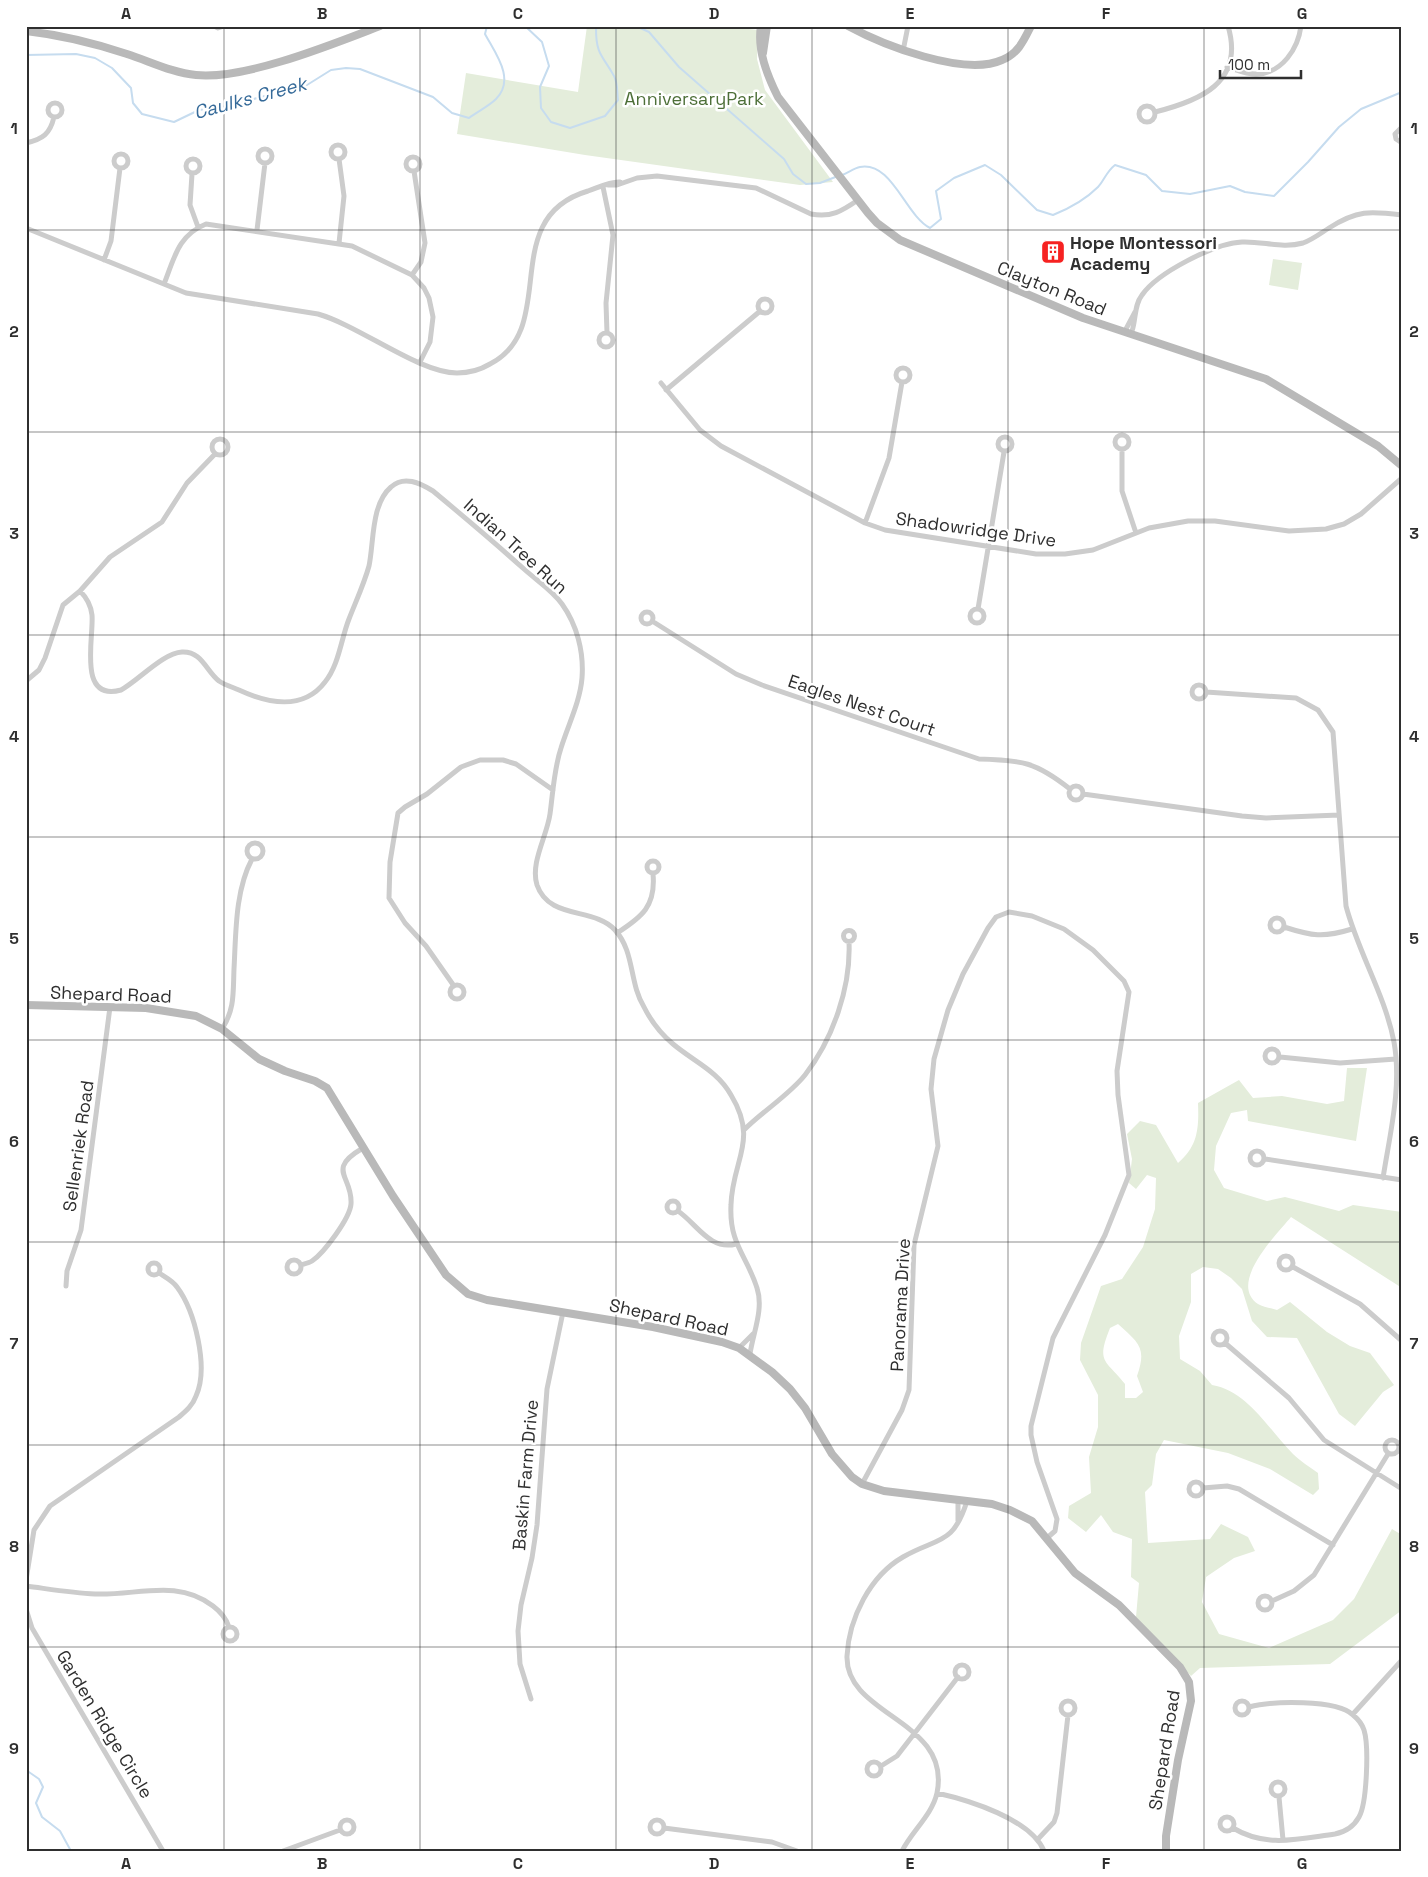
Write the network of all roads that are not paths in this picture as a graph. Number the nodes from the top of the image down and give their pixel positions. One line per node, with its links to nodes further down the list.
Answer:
1 (214, 26): 2 (street)
2 (224, 26)
3 (380, 26): 11 (street)
4 (761, 26): 13 (street, Clayton Road)
5 (767, 26): 13 (street, Clayton Road)
6 (848, 26): 12 (street)
7 (908, 26): 12 (street)
8 (1031, 26): 12 (street)
9 (1228, 26): 14 (street)
10 (1301, 26): 14 (street)
11 (26, 31)
12 (903, 52)
13 (763, 53): 26 (street, Clayton Road)
14 (1227, 67): 15 (street)
15 (1155, 112)
16 (54, 117): 18 (street)
17 (1402, 127): 19 (street)
18 (26, 143)
19 (1402, 143)
20 (339, 160): 31 (street)
21 (265, 163): 30 (street)
22 (120, 168): 32 (street)
23 (414, 171): 33 (street)
24 (192, 174): 28 (street)
25 (605, 186): 26 (street); 36 (street); 38 (street)
26 (858, 200): 37 (street, Clayton Road)
27 (1402, 215): 37 (street)
28 (198, 227): 30 (street); 34 (street)
29 (26, 228): 32 (street)
30 (257, 230): 31 (street)
31 (340, 242): 33 (street)
32 (104, 260): 34 (street)
33 (412, 276): 38 (street)
34 (164, 284): 38 (street)
35 (759, 312): 41 (street)
36 (607, 332)
37 (1128, 334): 45 (street, Clayton Road)
38 (420, 362)
39 (902, 382): 47 (street)
40 (660, 383): 41 (street, Shadowridge Drive)
41 (666, 390): 47 (street, Shadowridge Drive)
42 (1122, 450): 48 (street)
43 (1004, 452): 49 (street)
44 (215, 454): 50 (street)
45 (1402, 466)
46 (1402, 478): 48 (street, Shadowridge Drive)
47 (864, 524): 49 (street, Shadowridge Drive)
48 (1136, 533): 49 (street, Shadowridge Drive)
49 (988, 547): 51 (street)
50 (80, 590): 53 (street); 56 (street, Indian Tree Run)
51 (978, 608)
52 (652, 621): 55 (street, Eagles Nest Court)
53 (26, 682)
54 (1206, 692): 58 (street)
55 (1070, 789): 57 (street, Eagles Nest Court); 57 (street, Eagles Nest Court)
56 (553, 790): 63 (street, Indian Tree Run); 65 (street)
57 (1083, 794): 58 (street, Eagles Nest Court)
58 (1339, 815): 62 (street)
59 (252, 859): 68 (street)
60 (654, 874): 63 (street)
61 (1284, 927): 62 (street)
62 (1352, 929): 70 (street)
63 (617, 933): 71 (street, Indian Tree Run)
64 (849, 942): 71 (street)
65 (454, 986)
66 (26, 1005): 67 (street, Shepard Road)
67 (110, 1007): 68 (street, Shepard Road); 81 (street, Sellenriek Road)
68 (222, 1029): 72 (street, Shepard Road)
69 (1280, 1057): 70 (street)
70 (1396, 1059): 74 (street)
71 (745, 1129): 77 (street)
72 (363, 1148): 78 (street); 82 (street, Shepard Road)
73 (1265, 1159): 74 (street)
74 (1383, 1178): 75 (street)
75 (1402, 1180)
76 (678, 1211): 77 (street)
77 (736, 1244): 83 (street)
78 (301, 1265)
79 (1293, 1267): 84 (street)
80 (159, 1273): 98 (street)
81 (66, 1286)
82 (563, 1312): 86 (street, Shepard Road); 105 (street, Baskin Farm Drive)
83 (753, 1334): 86 (street); 87 (street)
84 (1402, 1341)
85 (1225, 1343): 89 (street)
86 (739, 1348): 87 (street, Shepard Road)
87 (750, 1354): 90 (street, Shepard Road)
88 (1388, 1454): 89 (street)
89 (1376, 1473): 92 (street); 97 (street)
90 (862, 1484): 93 (street, Shepard Road); 96 (street, Panorama Drive)
91 (1203, 1488): 97 (street)
92 (1402, 1489)
93 (958, 1500): 94 (street, Shepard Road); 95 (street)
94 (967, 1501): 95 (street); 96 (street, Shepard Road)
95 (958, 1521): 109 (street)
96 (1047, 1538): 123 (street, Shepard Road)
97 (1333, 1545): 100 (street)
98 (26, 1580)
99 (26, 1586): 102 (street)
100 (1272, 1601)
101 (26, 1609): 118 (street, Garden Ridge Circle)
102 (229, 1627)
103 (1402, 1660): 107 (street)
104 (958, 1677): 109 (street)
105 (531, 1699)
106 (1249, 1706): 107 (street)
107 (1353, 1714): 117 (street)
108 (1068, 1715): 116 (street)
109 (915, 1733): 110 (street); 111 (street)
110 (881, 1766)
111 (937, 1793): 116 (street); 121 (street)
112 (1279, 1796): 117 (street)
113 (664, 1828): 120 (street)
114 (1233, 1828): 117 (street)
115 (340, 1830): 119 (street)
116 (1038, 1840): 122 (street)
117 (1284, 1840)
118 (163, 1851)
119 (283, 1851)
120 (797, 1851)
121 (902, 1851)
122 (1044, 1851)
123 (1166, 1851)

